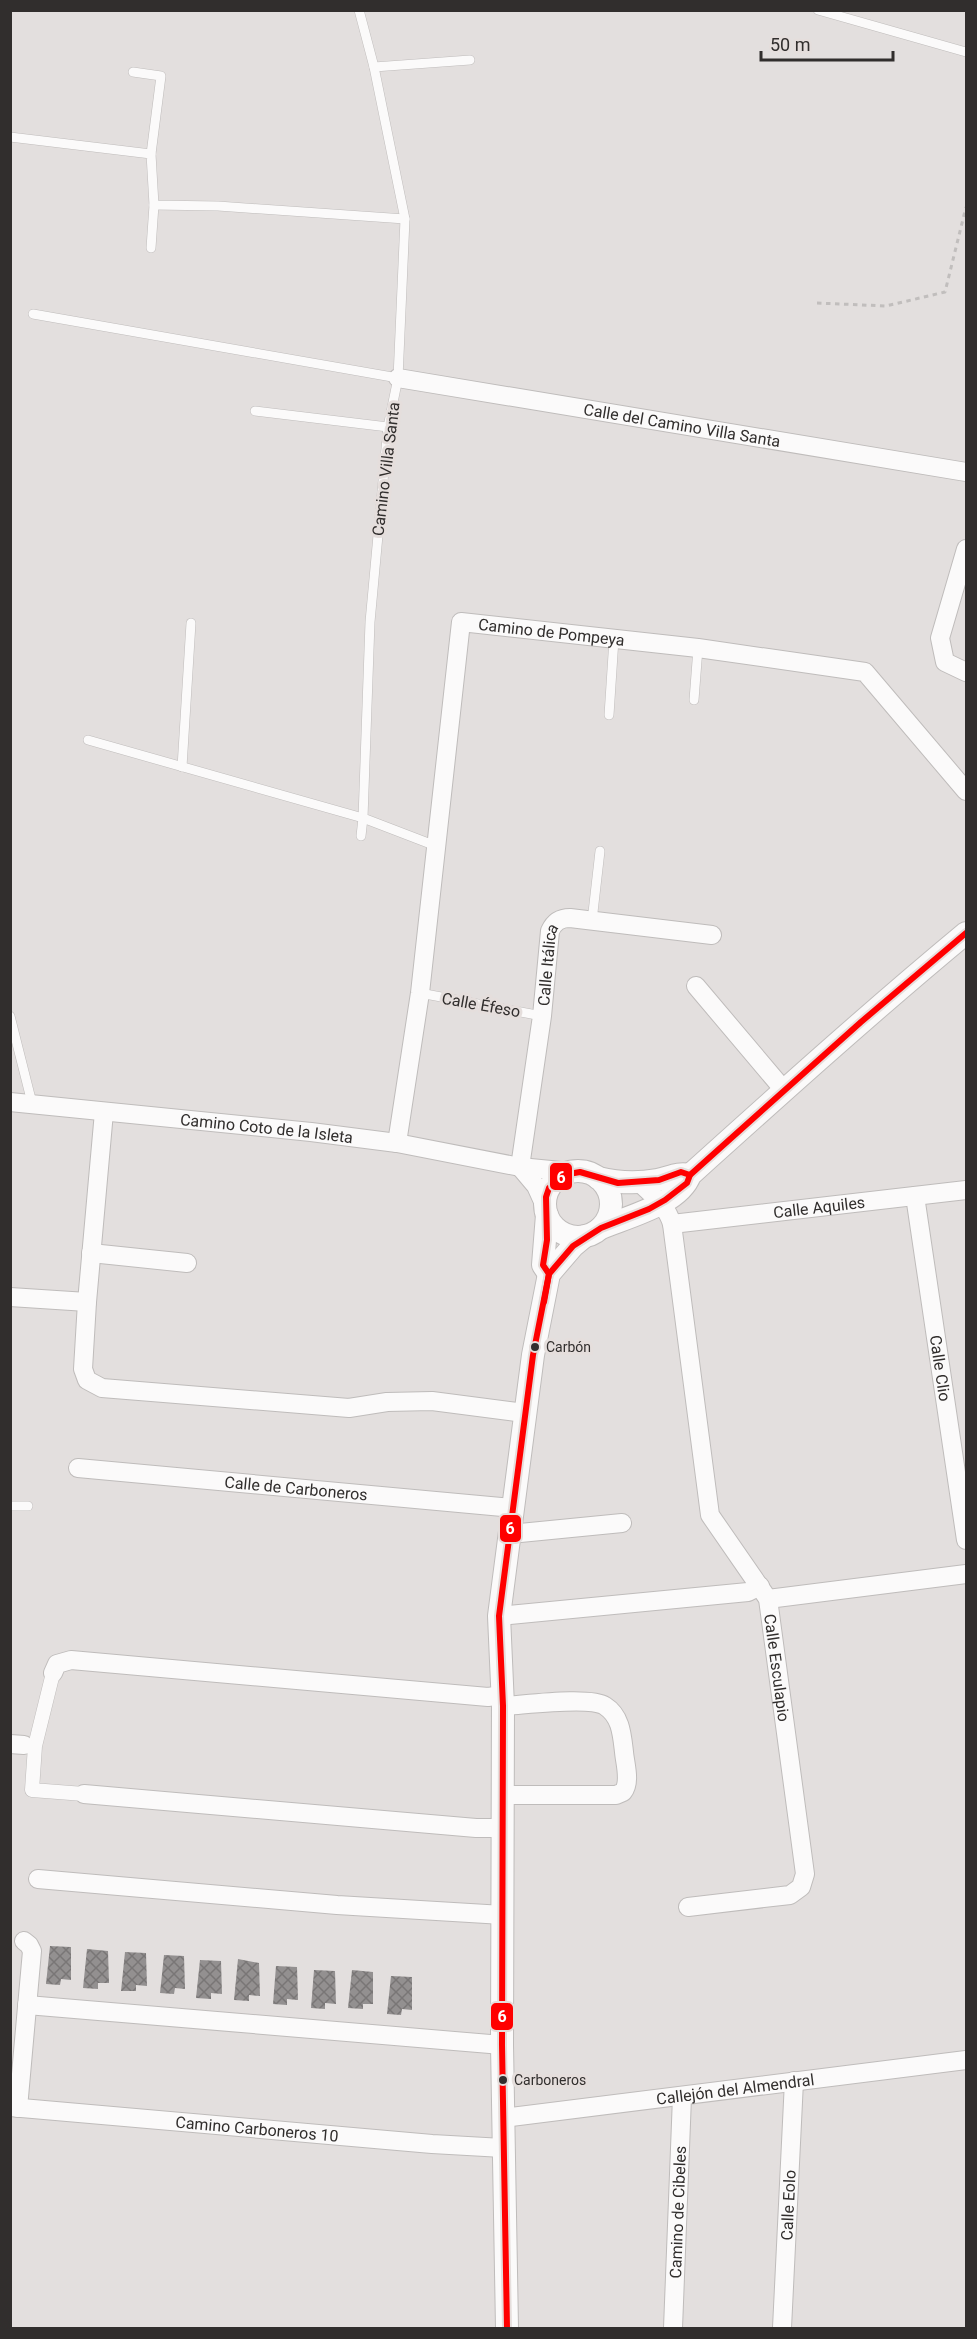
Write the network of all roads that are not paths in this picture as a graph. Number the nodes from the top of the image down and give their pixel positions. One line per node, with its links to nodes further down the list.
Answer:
1 (359, 10): 5 (lane, Camino Villa Santa)
2 (818, 10): 3 (lane)
3 (966, 52)
4 (470, 60): 5 (lane)
5 (374, 67): 10 (lane, Camino Villa Santa)
6 (133, 72): 8 (lane)
7 (10, 137): 8 (lane)
8 (151, 154): 9 (lane)
9 (154, 205): 10 (lane); 11 (lane)
10 (405, 219): 13 (lane, Camino Villa Santa)
11 (151, 248)
12 (33, 314): 13 (lane)
13 (398, 378): 15 (lane, Camino Villa Santa); 16 (street, Calle del Camino Villa Santa)
14 (255, 411): 15 (lane)
15 (388, 427): 27 (lane, Camino Villa Santa)
16 (966, 472)
17 (966, 549): 21 (street)
18 (191, 623): 25 (lane)
19 (614, 639): 20 (street, Camino de Pompeya); 23 (lane); 29 (street, Camino de Pompeya)
20 (698, 648): 22 (lane); 26 (street, Camino de Pompeya)
21 (966, 672)
22 (694, 700)
23 (609, 715)
24 (88, 740): 25 (lane)
25 (182, 767): 27 (lane)
26 (966, 791)
27 (363, 818): 28 (lane, Camino Villa Santa); 29 (lane)
28 (361, 836)
29 (436, 846): 35 (street, Camino de Pompeya)
30 (600, 851): 31 (lane)
31 (592, 921): 33 (street, Calle Itálica); 37 (street, Calle Itálica)
32 (966, 933): 38 (street)
33 (712, 935)
34 (696, 986): 38 (street)
35 (420, 993): 37 (lane, Calle Éfeso); 42 (street, Camino de Pompeya)
36 (10, 1016): 40 (lane)
37 (542, 1016): 43 (street, Calle Itálica)
38 (783, 1089): 45 (street)
39 (10, 1102): 40 (street, Camino Coto de la Isleta)
40 (32, 1103): 41 (street, Camino Coto de la Isleta)
41 (104, 1112): 42 (street, Camino Coto de la Isleta); 54 (street)
42 (397, 1143): 43 (street, Camino Coto de la Isleta)
43 (520, 1167): 44 (street, Camino Coto de la Isleta); 51 (street)
44 (571, 1172): 46 (street); 51 (street)
45 (690, 1174): 47 (street); 50 (street)
46 (598, 1178): 47 (street); 53 (street)
47 (639, 1182): 50 (street, Calle Esculapio)
48 (966, 1190): 49 (street, Calle Aquiles)
49 (915, 1196): 52 (street, Calle Aquiles); 66 (street, Calle Clio)
50 (660, 1203): 52 (street, Calle Esculapio); 53 (street)
51 (546, 1211): 53 (street); 56 (street)
52 (672, 1224): 68 (street, Calle Esculapio)
53 (593, 1232): 56 (street)
54 (91, 1253): 55 (street); 58 (street)
55 (187, 1263)
56 (549, 1274): 59 (street)
57 (10, 1297): 58 (street)
58 (87, 1302): 59 (street)
59 (525, 1413): 63 (street)
60 (78, 1468): 63 (street, Calle de Carboneros)
61 (10, 1506): 62 (lane)
62 (28, 1506)
63 (513, 1508): 65 (street)
64 (622, 1523): 65 (street)
65 (510, 1534): 69 (street)
66 (966, 1540)
67 (966, 1574): 68 (street)
68 (764, 1593): 69 (street); 77 (street, Calle Esculapio)
69 (499, 1617): 71 (street)
70 (53, 1673): 71 (street); 72 (street)
71 (503, 1701): 74 (street); 74 (street)
72 (23, 1745): 73 (street)
73 (84, 1794): 75 (street)
74 (502, 1795): 75 (street)
75 (502, 1828): 78 (street)
76 (38, 1879): 78 (street)
77 (688, 1907)
78 (503, 1915): 81 (street)
79 (24, 1941): 80 (street)
80 (27, 2005): 81 (street); 85 (street)
81 (502, 2045): 86 (street)
82 (966, 2060): 83 (street, Callejón del Almendral)
83 (794, 2081): 84 (street, Callejón del Almendral); 90 (street, Calle Eolo)
84 (682, 2097): 86 (street, Callejón del Almendral); 89 (street, Camino de Cibeles)
85 (14, 2107): 87 (street, Camino Carboneros 10)
86 (503, 2118): 87 (street)
87 (503, 2148): 88 (street)
88 (507, 2328)
89 (673, 2328)
90 (782, 2328)

